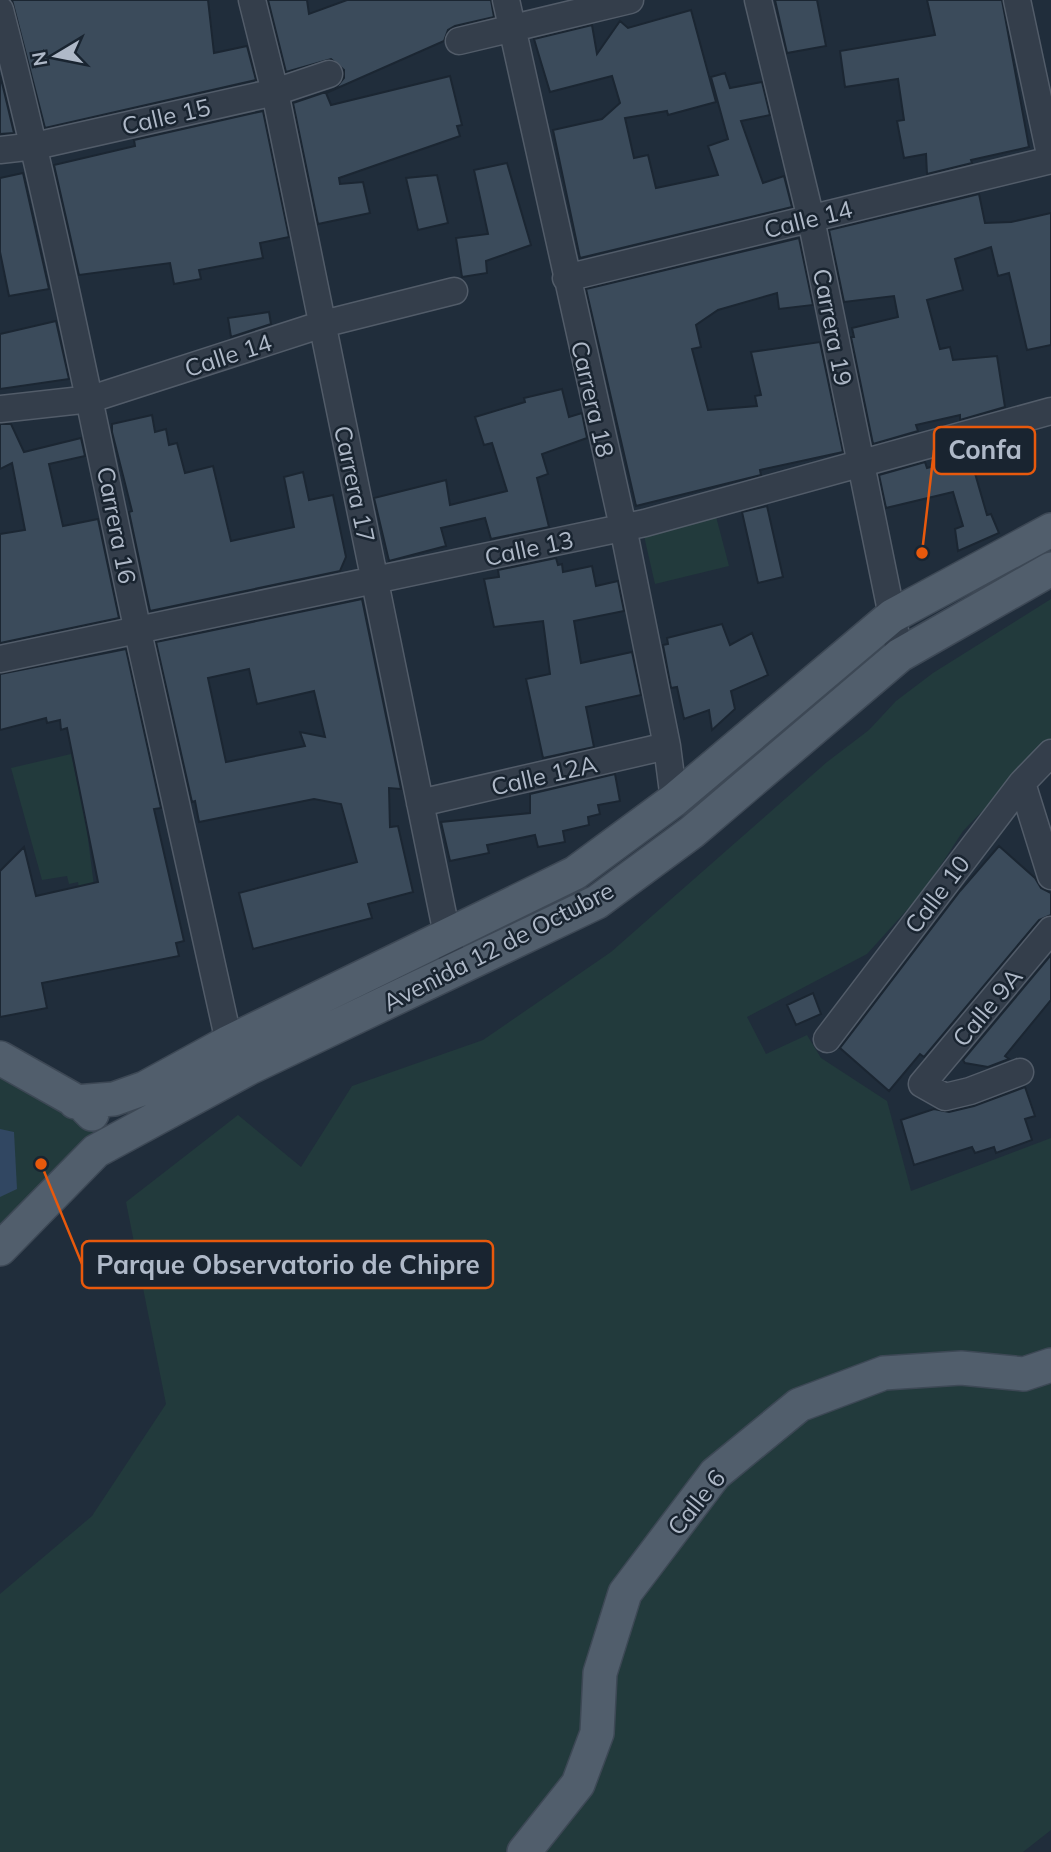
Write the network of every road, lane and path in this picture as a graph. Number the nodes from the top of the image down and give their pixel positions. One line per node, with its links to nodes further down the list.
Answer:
1 (252, 0): 10 (street, Carrera 17)
2 (506, 0): 7 (street, Carrera 18)
3 (630, 0): 7 (street)
4 (758, 0): 14 (street, Carrera 19)
5 (1017, 0): 13 (street)
6 (0, 10): 11 (street, Carrera 16)
7 (512, 29): 8 (street); 15 (street, Carrera 18)
8 (459, 41)
9 (329, 74): 10 (street, Calle 15)
10 (275, 92): 11 (street, Calle 15); 17 (street, Carrera 17)
11 (34, 146): 12 (street, Calle 15); 18 (street, Carrera 16)
12 (0, 150)
13 (1051, 160): 14 (street, Calle 14)
14 (811, 219): 15 (street, Calle 14); 21 (street, Carrera 19)
15 (566, 278): 22 (street, Carrera 18)
16 (454, 290): 17 (street, Calle 14)
17 (323, 324): 18 (street, Calle 14); 25 (street, Carrera 17)
18 (91, 399): 19 (street, Calle 14); 27 (street, Carrera 16)
19 (0, 410)
20 (1051, 411): 21 (street, Calle 13)
21 (860, 463): 22 (street, Calle 13); 26 (street, Carrera 19)
22 (623, 527): 25 (street, Calle 13); 30 (street, Carrera 18)
23 (1051, 530): 26 (main road, Avenida 12 de Octubre)
24 (1051, 569): 28 (main road, Avenida 12 de Octubre)
25 (375, 581): 27 (street, Calle 13); 34 (street, Carrera 17)
26 (892, 616): 28 (street, Carrera 19); 33 (main road, Avenida 12 de Octubre)
27 (138, 631): 29 (street, Calle 13); 40 (street, Carrera 16)
28 (900, 655): 38 (main road, Avenida 12 de Octubre)
29 (0, 659)
30 (667, 746): 33 (street, Carrera 18); 34 (street, Calle 12A)
31 (1051, 753): 32 (street, Calle 10)
32 (1022, 783): 35 (street); 39 (street, Calle 10)
33 (674, 800): 37 (main road, Avenida 12 de Octubre)
34 (420, 803): 37 (street, Carrera 17)
35 (1051, 876)
36 (1051, 930): 42 (street, Calle 9A)
37 (447, 936): 38 (street, Carrera 17); 40 (main road, Avenida 12 de Octubre)
38 (454, 969): 44 (main road, Avenida 12 de Octubre)
39 (827, 1039)
40 (229, 1041): 43 (main road, Avenida 12 de Octubre)
41 (0, 1058): 43 (main road)
42 (1020, 1072)
43 (75, 1102): 44 (main road)
44 (96, 1151): 45 (main road, Avenida 12 de Octubre)
45 (0, 1249)
46 (1051, 1365): 47 (main road, Calle 6)
47 (524, 1852)

